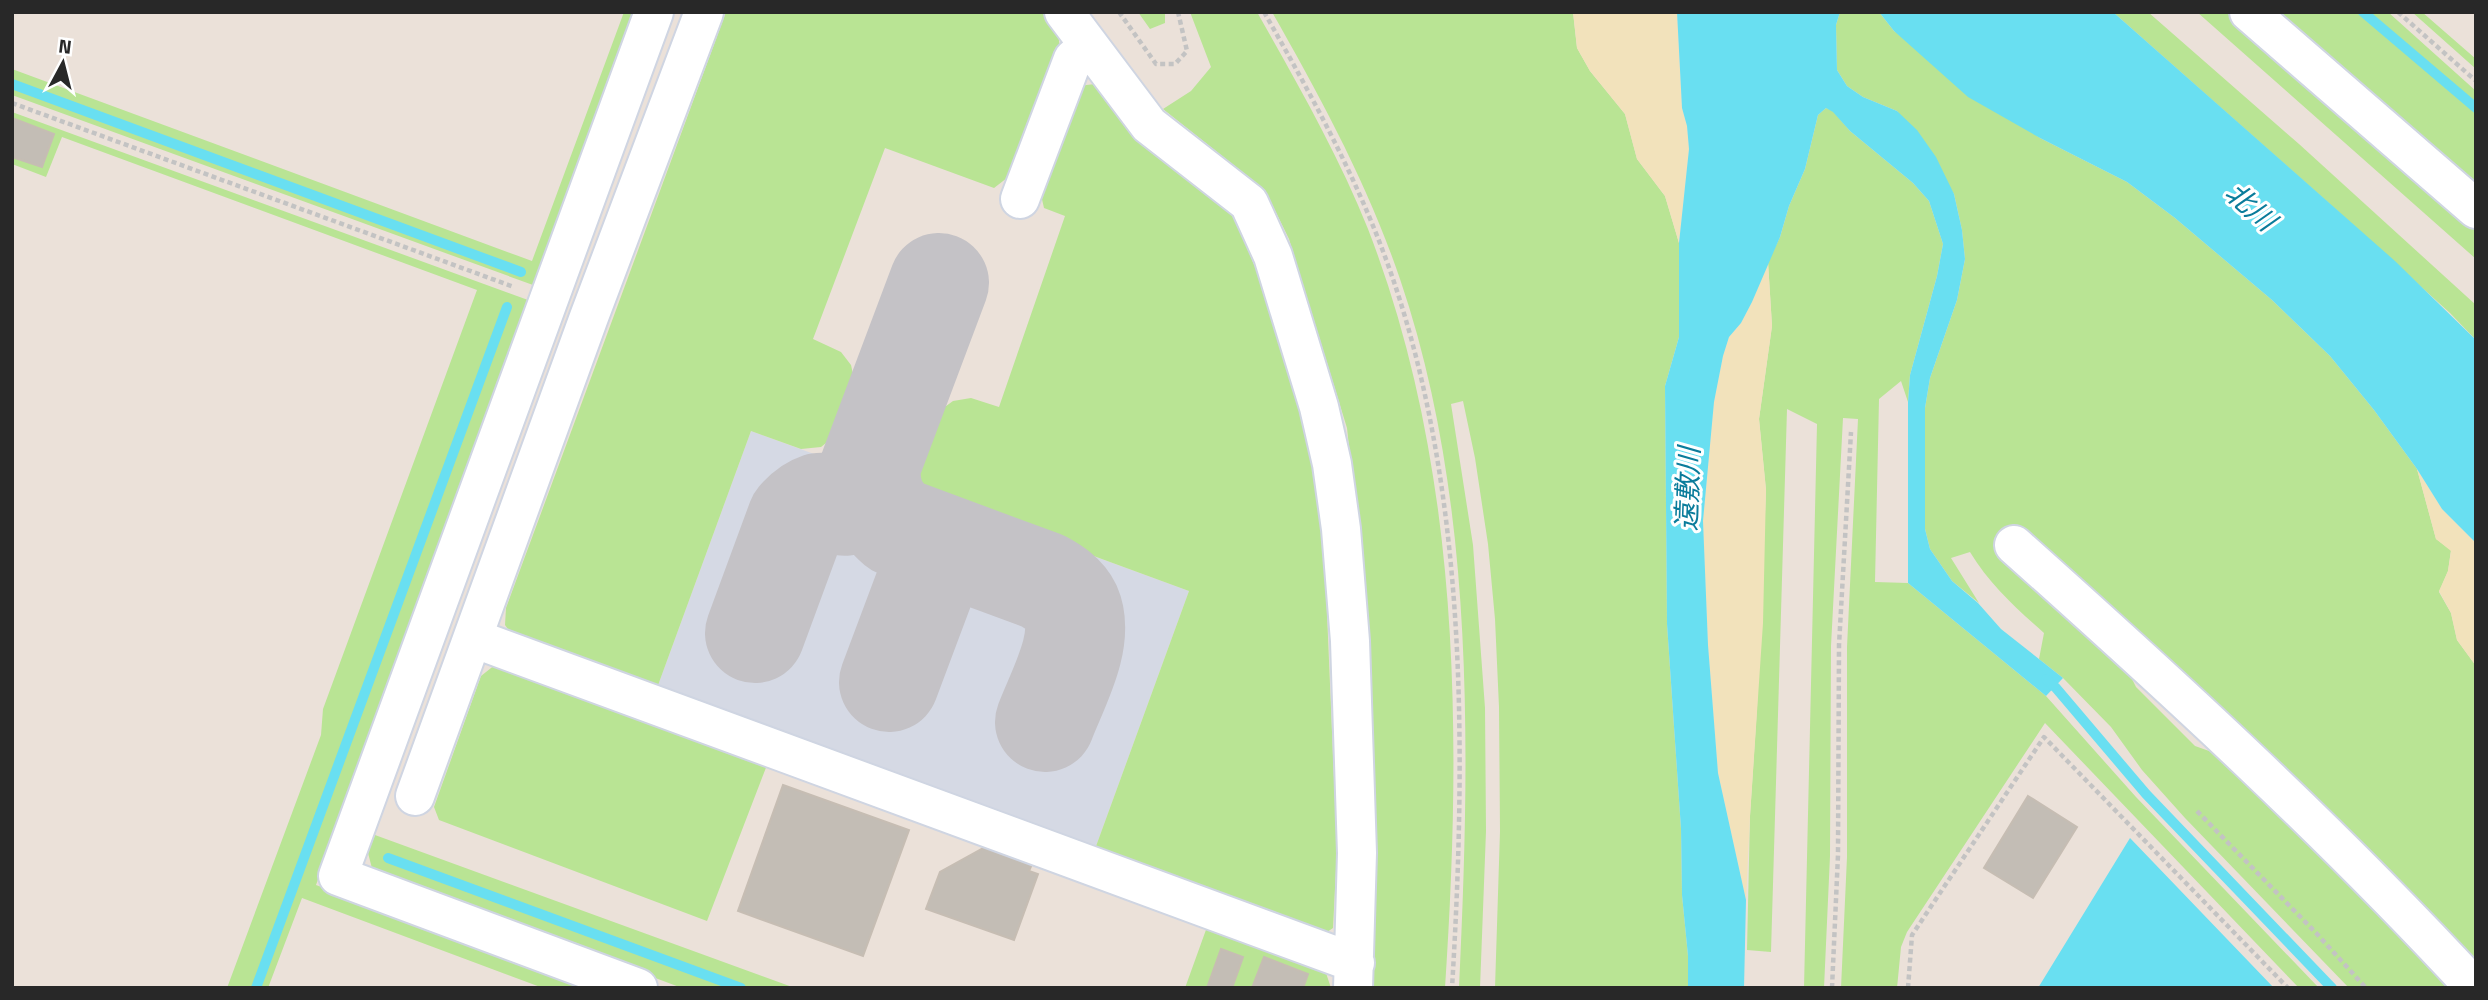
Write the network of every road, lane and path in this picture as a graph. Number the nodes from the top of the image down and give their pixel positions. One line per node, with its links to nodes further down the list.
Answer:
1 (654, 12): 14 (street)
2 (704, 12): 17 (street)
3 (1065, 12): 9 (street)
4 (1119, 12): 5 (path)
5 (1178, 12)
6 (1264, 12): 22 (path)
7 (2249, 12): 13 (street)
8 (2398, 12): 10 (path)
9 (1089, 46): 12 (street); 20 (street)
10 (2476, 81)
11 (12, 103): 14 (path)
12 (1020, 199)
13 (2476, 209)
14 (548, 299): 21 (street)
15 (1850, 432): 23 (path)
16 (2014, 545): 27 (street)
17 (472, 638): 18 (street); 20 (street)
18 (415, 796)
19 (2197, 811): 26 (path)
20 (1354, 975)
21 (638, 988)
22 (1452, 988)
23 (1832, 988)
24 (1908, 988): 25 (path)
25 (2288, 988)
26 (2366, 988)
27 (2475, 988)

